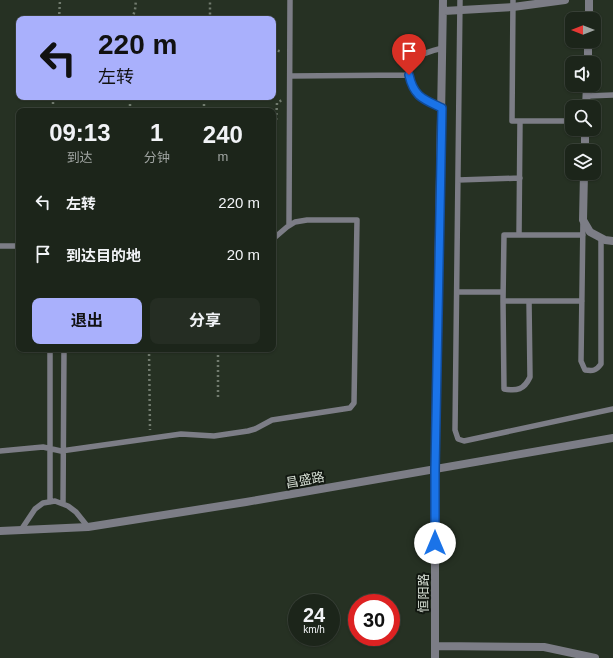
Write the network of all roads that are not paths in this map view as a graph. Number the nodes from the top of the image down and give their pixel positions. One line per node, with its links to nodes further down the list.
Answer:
1 (290, 0): 12 (lane)
2 (444, 0): 8 (street, 恒阳路)
3 (460, 0): 7 (lane)
4 (565, 0): 6 (street)
5 (589, 0): 9 (street)
6 (513, 4): 7 (street); 18 (lane)
7 (460, 10): 8 (street); 21 (lane)
8 (444, 11): 10 (street, 恒阳路)
9 (589, 12)
10 (443, 48): 11 (lane); 17 (street, 恒阳路)
11 (409, 75): 12 (lane); 17 (lane)
12 (290, 76): 24 (lane)
13 (587, 92): 15 (street)
14 (613, 95): 15 (lane)
15 (587, 96): 16 (street)
16 (587, 100)
17 (442, 108): 44 (street, 恒阳路)
18 (520, 121): 19 (lane); 20 (lane)
19 (565, 121)
20 (520, 178): 21 (lane); 25 (lane)
21 (458, 180): 32 (lane)
22 (584, 180): 23 (street)
23 (583, 220): 26 (lane); 28 (street)
24 (289, 225): 27 (lane); 43 (lane)
25 (519, 235): 26 (lane); 33 (lane)
26 (583, 235): 36 (lane)
27 (276, 236)
28 (601, 238): 29 (street); 36 (lane)
29 (613, 241)
30 (0, 246): 31 (lane)
31 (16, 246)
32 (457, 292): 33 (lane); 39 (lane)
33 (503, 292): 34 (lane)
34 (503, 301): 35 (lane); 35 (lane)
35 (529, 301): 36 (lane)
36 (582, 301)
37 (50, 352): 41 (lane)
38 (64, 352): 43 (lane)
39 (613, 410)
40 (613, 438): 44 (street, 昌盛路)
41 (50, 448): 42 (lane); 43 (lane); 45 (lane)
42 (0, 451)
43 (63, 451): 46 (lane)
44 (435, 470): 47 (street, 昌盛路); 50 (street, 恒阳路)
45 (50, 502): 46 (lane); 48 (lane)
46 (62, 504): 47 (lane)
47 (88, 527): 48 (street, 昌盛路)
48 (21, 530): 49 (street, 昌盛路)
49 (0, 531)
50 (435, 646): 51 (street, 恒阳路); 52 (street)
51 (435, 658)
52 (595, 658)

